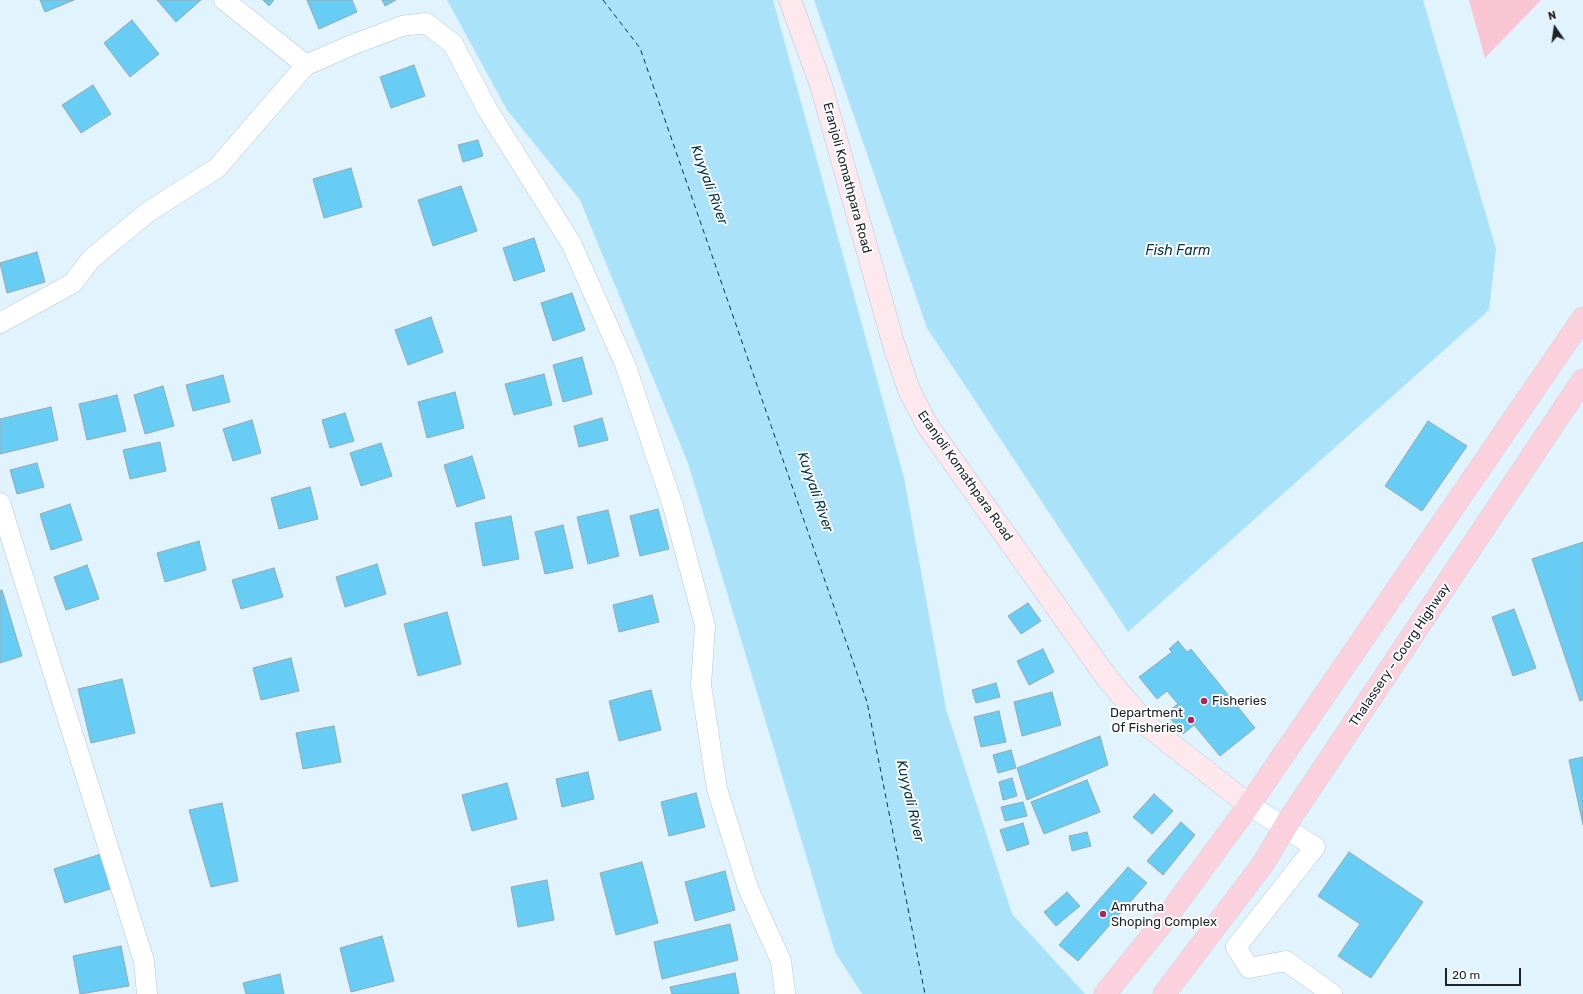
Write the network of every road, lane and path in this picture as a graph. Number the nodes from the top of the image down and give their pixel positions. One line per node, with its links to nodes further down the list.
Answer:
1 (224, 0): 3 (street)
2 (790, 0): 8 (main road, Eranjoli Komathpara Road)
3 (306, 65): 5 (street); 10 (street)
4 (1583, 318): 8 (main road)
5 (0, 323)
6 (1583, 380): 12 (main road, Thalassery - Coorg Highway, bridge)
7 (0, 503): 9 (street)
8 (1249, 805): 11 (main road); 13 (street)
9 (147, 994)
10 (785, 994)
11 (1106, 994)
12 (1164, 994)
13 (1332, 994)

